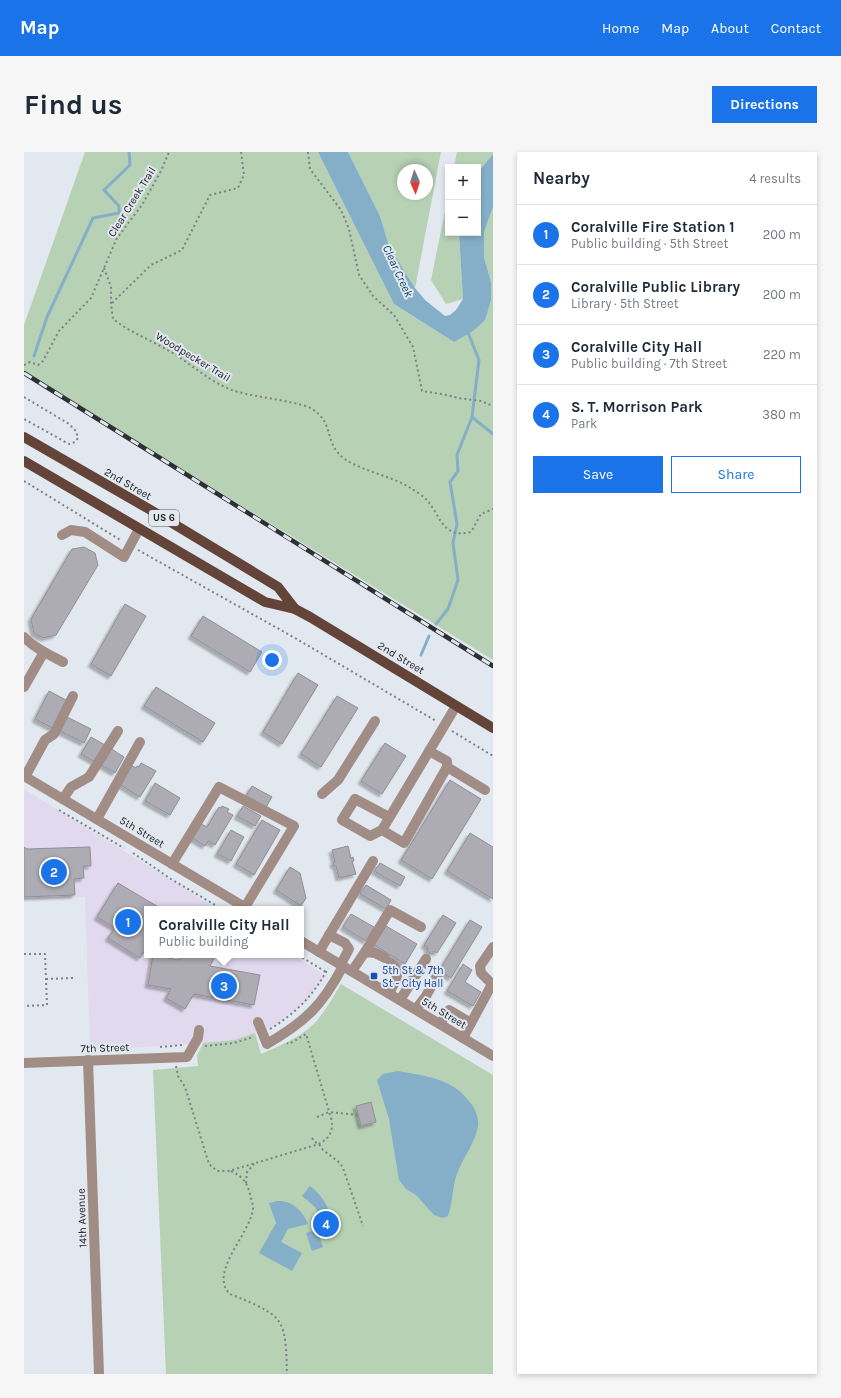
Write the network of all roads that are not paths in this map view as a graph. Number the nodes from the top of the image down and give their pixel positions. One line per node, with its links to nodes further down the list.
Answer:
1 (24, 437): 5 (main road, 2nd Street / US 6)
2 (24, 461): 3 (main road, 2nd Street / US 6)
3 (139, 529): 4 (street); 5 (main road, 2nd Street / US 6)
4 (62, 535)
5 (295, 609): 11 (main road, 2nd Street / US 6)
6 (24, 637): 7 (street)
7 (44, 652): 8 (street); 9 (street)
8 (63, 662)
9 (24, 687)
10 (73, 696): 18 (street)
11 (456, 706): 13 (main road, 2nd Street / US 6); 16 (street)
12 (375, 720): 20 (street)
13 (493, 728)
14 (118, 731): 21 (street)
15 (140, 742): 23 (street)
16 (430, 751): 17 (street); 22 (street)
17 (447, 767): 19 (street); 24 (street)
18 (25, 777): 21 (street, 5th Street)
19 (485, 790)
20 (322, 794)
21 (63, 799): 23 (street, 5th Street)
22 (389, 817): 24 (street); 24 (street)
23 (98, 819): 26 (street, 5th Street)
24 (382, 830)
25 (373, 861): 30 (street)
26 (172, 864): 27 (street, 5th Street); 28 (street)
27 (244, 906)
28 (248, 906)
29 (421, 927): 34 (street)
30 (329, 935): 33 (street); 36 (street)
31 (304, 943): 33 (street, 5th Street)
32 (493, 947): 43 (street)
33 (320, 952): 36 (street, 5th Street)
34 (365, 952): 37 (street); 39 (street)
35 (426, 959): 40 (street)
36 (342, 965): 37 (street, 5th Street); 42 (street)
37 (352, 971): 39 (street, 5th Street)
38 (438, 974): 41 (street)
39 (389, 993): 40 (street, 5th Street)
40 (400, 1000): 41 (street, 5th Street)
41 (416, 1009): 44 (street, 5th Street)
42 (258, 1022)
43 (471, 1023): 44 (street); 46 (street)
44 (440, 1024): 46 (street, 5th Street)
45 (199, 1030): 48 (street, 7th Street)
46 (463, 1038): 47 (street, 5th Street)
47 (493, 1055)
48 (88, 1060): 49 (street, 7th Street); 50 (street, 14th Avenue)
49 (24, 1063)
50 (99, 1374)

